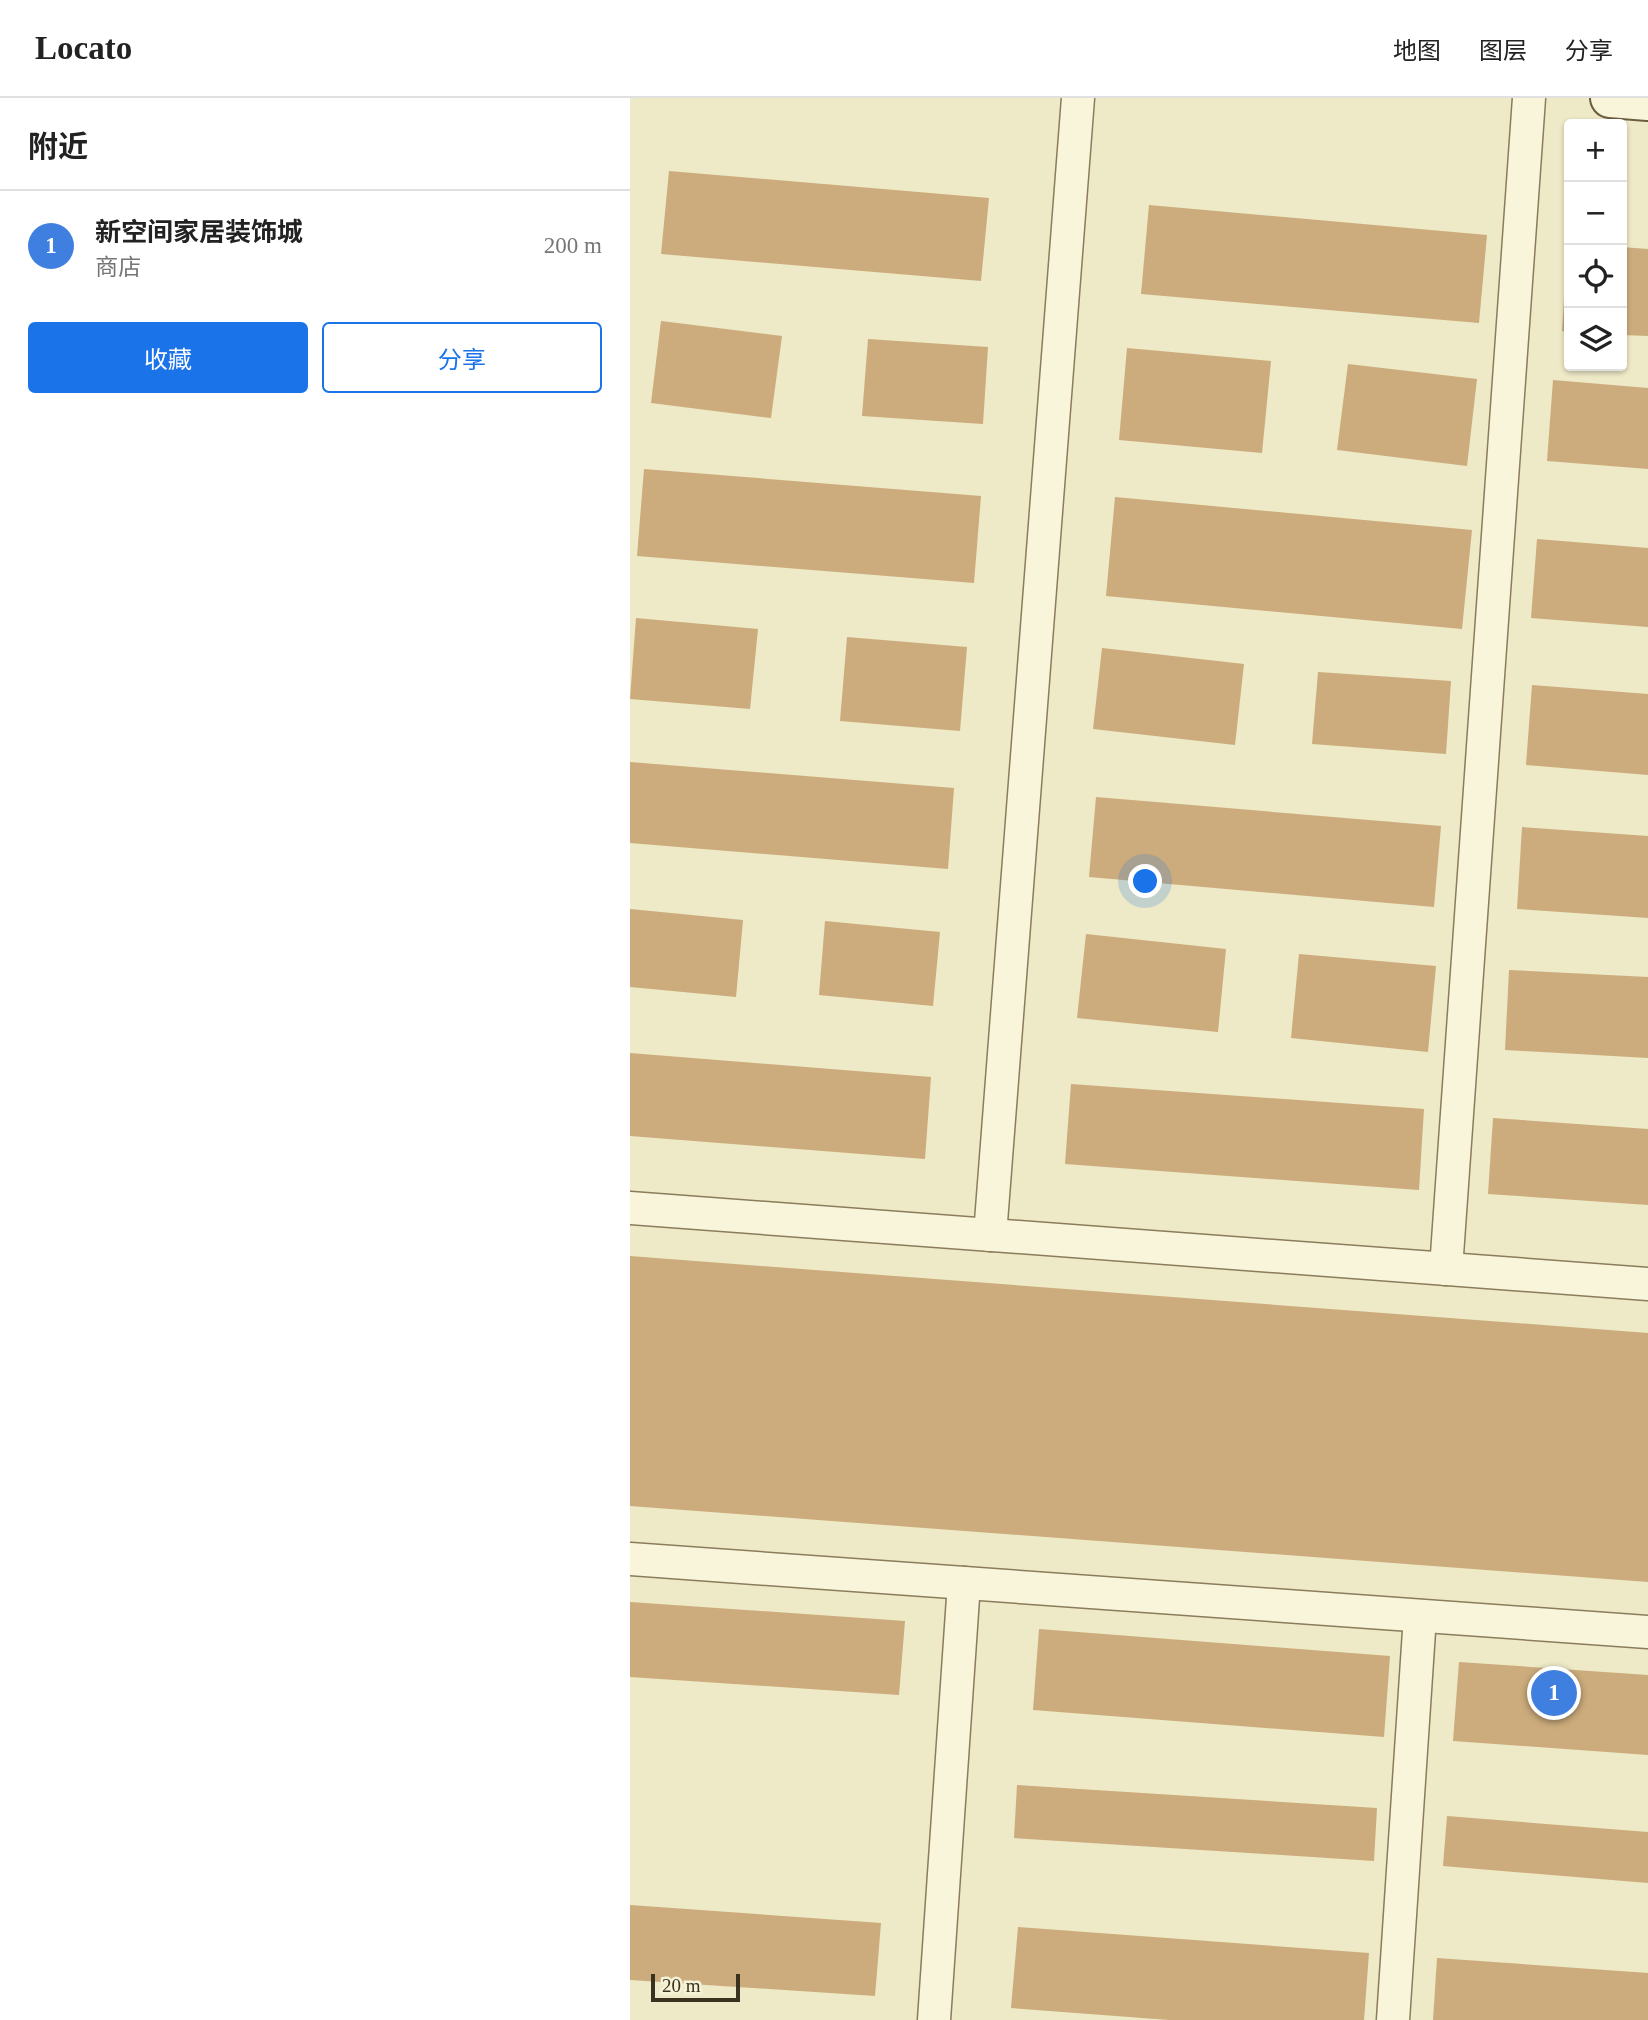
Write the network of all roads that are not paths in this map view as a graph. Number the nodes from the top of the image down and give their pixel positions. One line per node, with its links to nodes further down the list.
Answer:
1 (1078, 98): 6 (street)
2 (1529, 98): 7 (street)
3 (1610, 98): 4 (street)
4 (1648, 101)
5 (630, 1208): 6 (street)
6 (990, 1235): 7 (street)
7 (1446, 1269): 8 (street)
8 (1648, 1284)
9 (630, 1559): 10 (street)
10 (964, 1583): 11 (street); 13 (street)
11 (1420, 1616): 12 (street); 14 (street)
12 (1648, 1632)
13 (933, 2020)
14 (1392, 2020)

